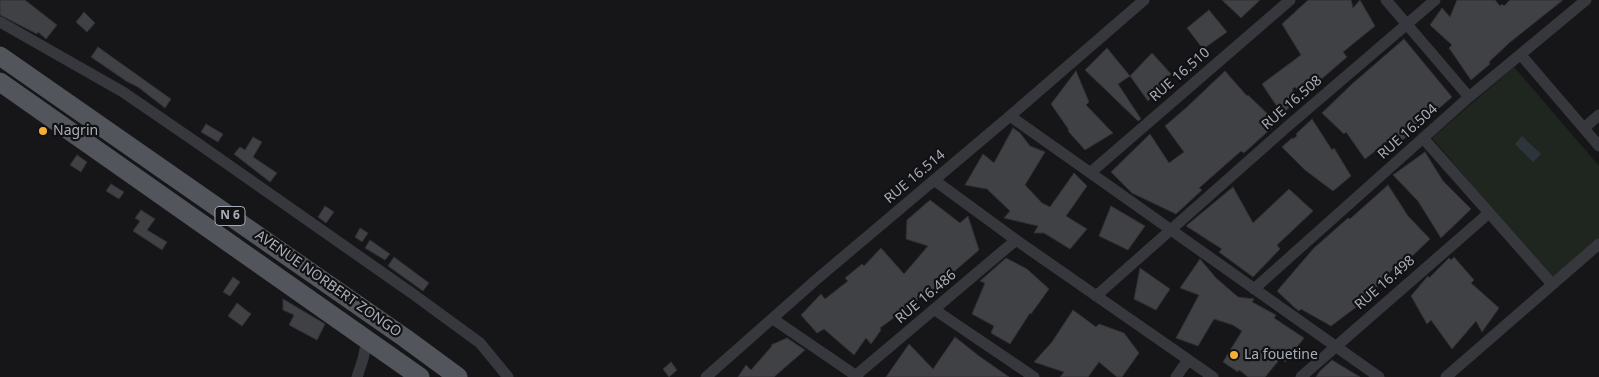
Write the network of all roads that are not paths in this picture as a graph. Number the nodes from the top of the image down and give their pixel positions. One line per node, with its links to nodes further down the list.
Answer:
1 (1144, 0): 13 (street, RUE 16.514)
2 (1290, 0): 17 (street, RUE 16.510)
3 (1386, 0): 7 (street)
4 (1434, 0): 7 (street, RUE 16.508)
5 (1586, 0): 8 (street, RUE 16.504)
6 (0, 22): 35 (street)
7 (1407, 24): 11 (street); 20 (street, RUE 16.508)
8 (1521, 54): 11 (street, RUE 16.504); 14 (street)
9 (0, 56): 34 (main road, AVENUE NORBERT ZONGO / N 6)
10 (0, 82): 28 (main road, AVENUE NORBERT ZONGO / N 6)
11 (1469, 97): 15 (street, RUE 16.504)
12 (1599, 115): 14 (street)
13 (1010, 116): 17 (street); 18 (street, RUE 16.514)
14 (1584, 128): 16 (street)
15 (1423, 138): 19 (street); 24 (street, RUE 16.504)
16 (1599, 146)
17 (1090, 173): 20 (street)
18 (934, 180): 21 (street); 27 (street, RUE 16.514)
19 (1489, 213): 23 (street); 29 (street, RUE 16.498)
20 (1169, 230): 24 (street); 25 (street, RUE 16.508)
21 (1016, 240): 25 (street); 26 (street, RUE 16.486)
22 (1599, 244): 23 (street)
23 (1552, 284): 42 (street)
24 (1254, 289): 29 (street)
25 (1096, 296): 30 (street)
26 (935, 310): 31 (street, RUE 16.486); 37 (street)
27 (773, 319): 31 (street); 36 (street, RUE 16.514)
28 (367, 340): 32 (street); 33 (main road, AVENUE NORBERT ZONGO / N 6)
29 (1335, 346): 40 (street, RUE 16.498); 41 (street)
30 (1188, 360): 38 (street); 39 (street)
31 (856, 376)
32 (357, 377)
33 (420, 377)
34 (458, 377)
35 (508, 377)
36 (706, 377)
37 (1034, 377)
38 (1176, 377)
39 (1213, 377)
40 (1301, 377)
41 (1379, 377)
42 (1446, 377)

